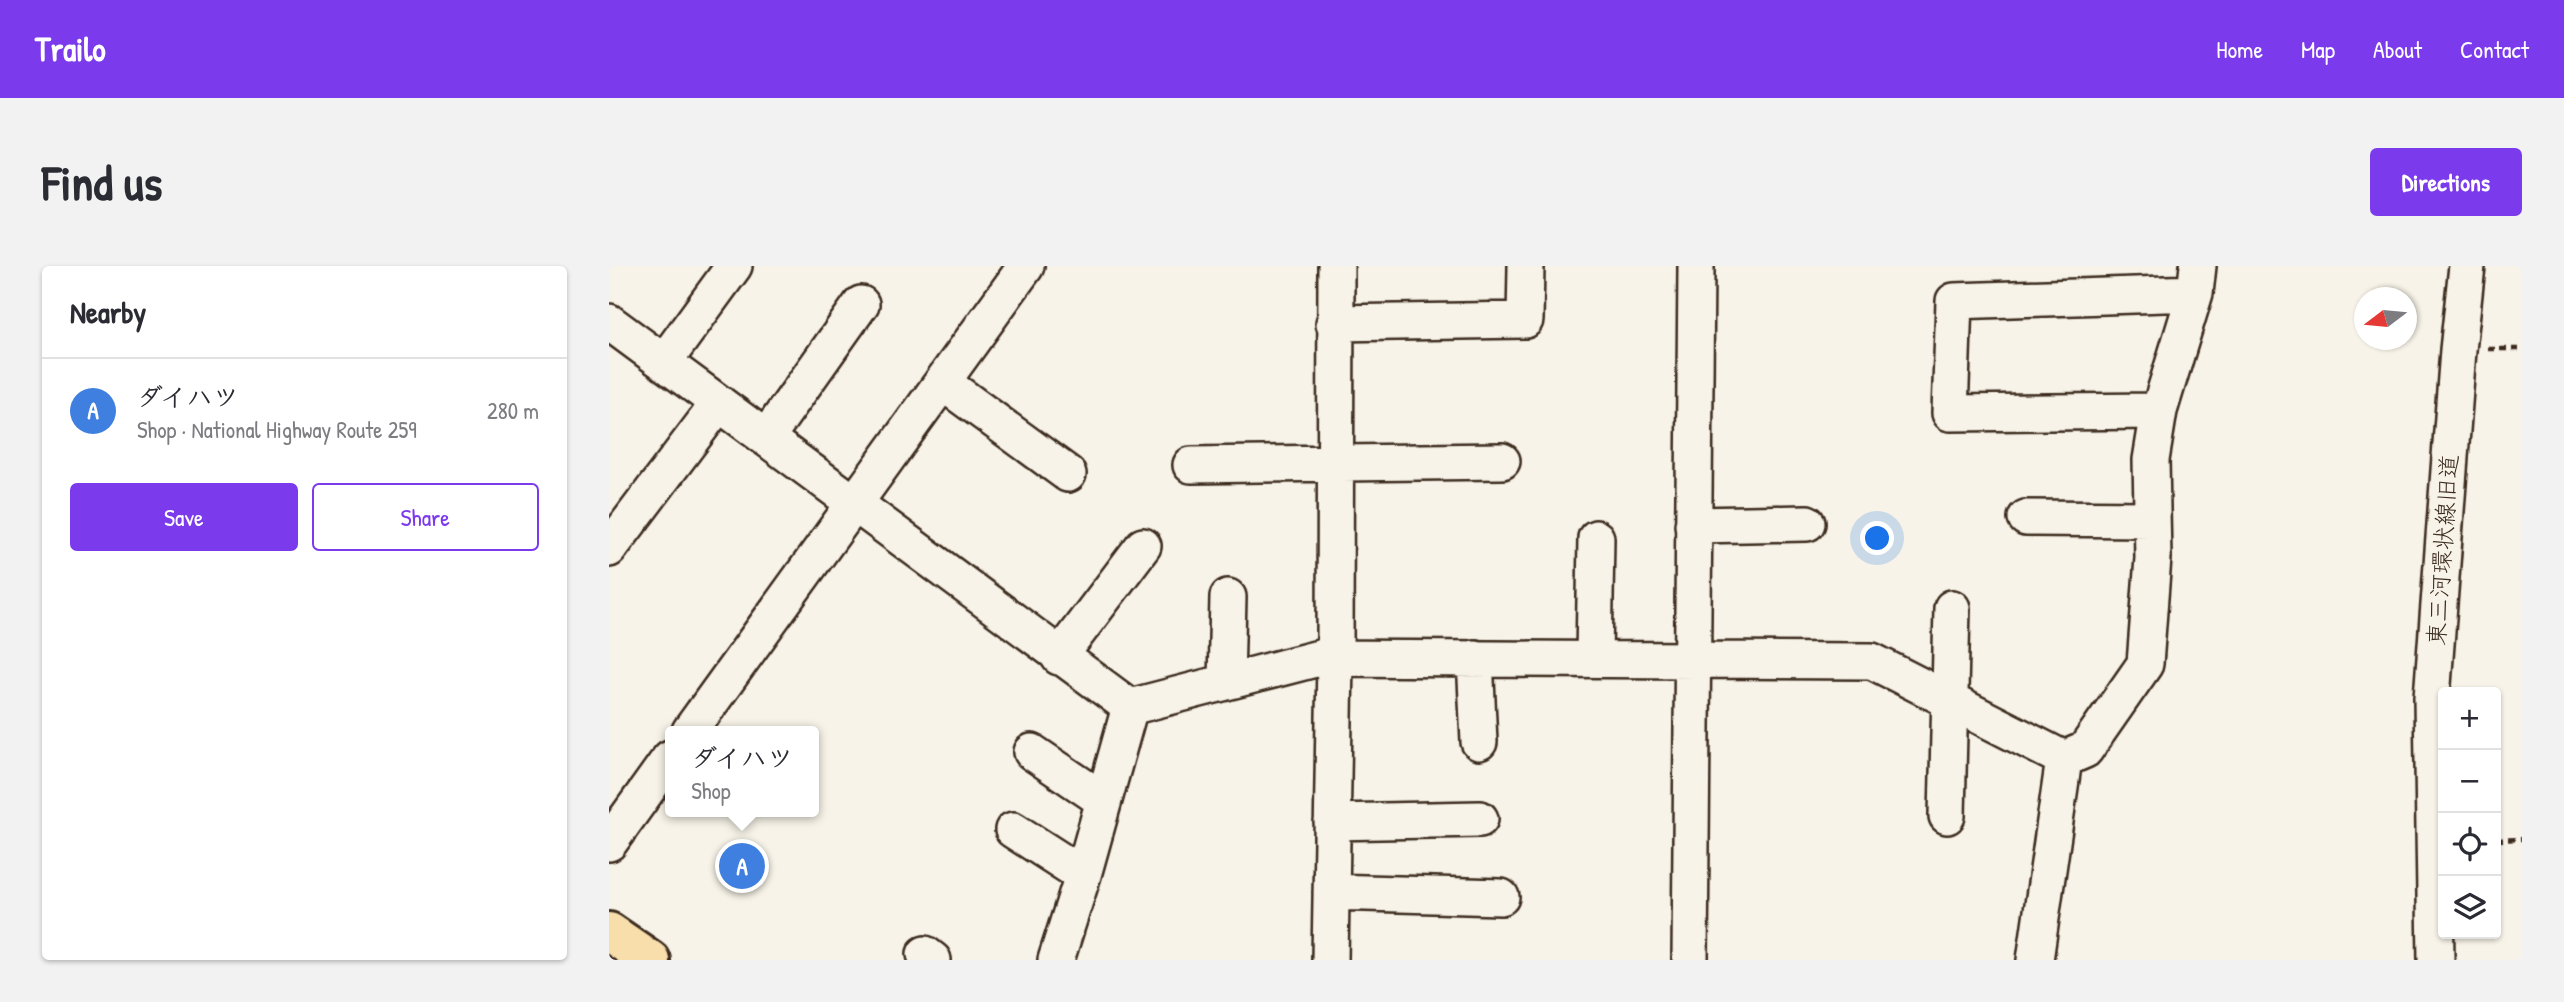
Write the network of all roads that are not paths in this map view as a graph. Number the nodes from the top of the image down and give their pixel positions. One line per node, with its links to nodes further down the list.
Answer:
1 (734, 266): 11 (street)
2 (1026, 266): 12 (street)
3 (1336, 266): 10 (street)
4 (1526, 266): 10 (street)
5 (1696, 266): 24 (street)
6 (2467, 266): 58 (street, 東三河環状線旧道)
7 (2197, 279): 14 (street); 14 (street)
8 (861, 304): 15 (street)
9 (609, 322): 11 (street)
10 (1334, 323): 17 (street)
11 (664, 362): 13 (street)
12 (942, 383): 19 (street); 20 (street)
13 (719, 403): 15 (street); 27 (street)
14 (2159, 411): 22 (street)
15 (766, 438): 20 (street)
16 (1502, 461): 17 (street)
17 (1336, 462): 18 (street); 34 (street)
18 (1191, 465)
19 (1068, 474)
20 (854, 503): 30 (street); 38 (street)
21 (2026, 518): 22 (street)
22 (2151, 519): 41 (street)
23 (1807, 523): 24 (street)
24 (1693, 525): 33 (street)
25 (1595, 538): 32 (street)
26 (1143, 546): 30 (street)
27 (609, 548)
28 (1227, 597): 35 (street)
29 (1952, 608): 36 (street)
30 (1059, 657): 37 (street)
31 (1475, 658): 32 (street); 34 (street); 39 (street)
32 (1594, 658): 33 (street)
33 (1691, 658): 36 (street); 56 (street)
34 (1335, 659): 35 (street); 46 (street)
35 (1226, 682): 37 (street)
36 (1950, 700): 41 (street); 44 (street)
37 (1130, 707): 43 (street)
38 (694, 726)
39 (1479, 742)
40 (1032, 752): 43 (street)
41 (2064, 759): 57 (street)
42 (665, 765): 48 (street)
43 (1103, 800): 49 (street)
44 (1947, 816)
45 (1480, 819): 46 (street)
46 (1332, 822): 50 (street)
47 (1013, 830): 49 (street)
48 (609, 843)
49 (1083, 875): 54 (street)
50 (1331, 892): 51 (street); 55 (street)
51 (1501, 897)
52 (609, 932): 53 (highway)
53 (650, 960)
54 (1056, 960)
55 (1330, 960)
56 (1690, 960)
57 (2035, 960)
58 (2436, 960)

